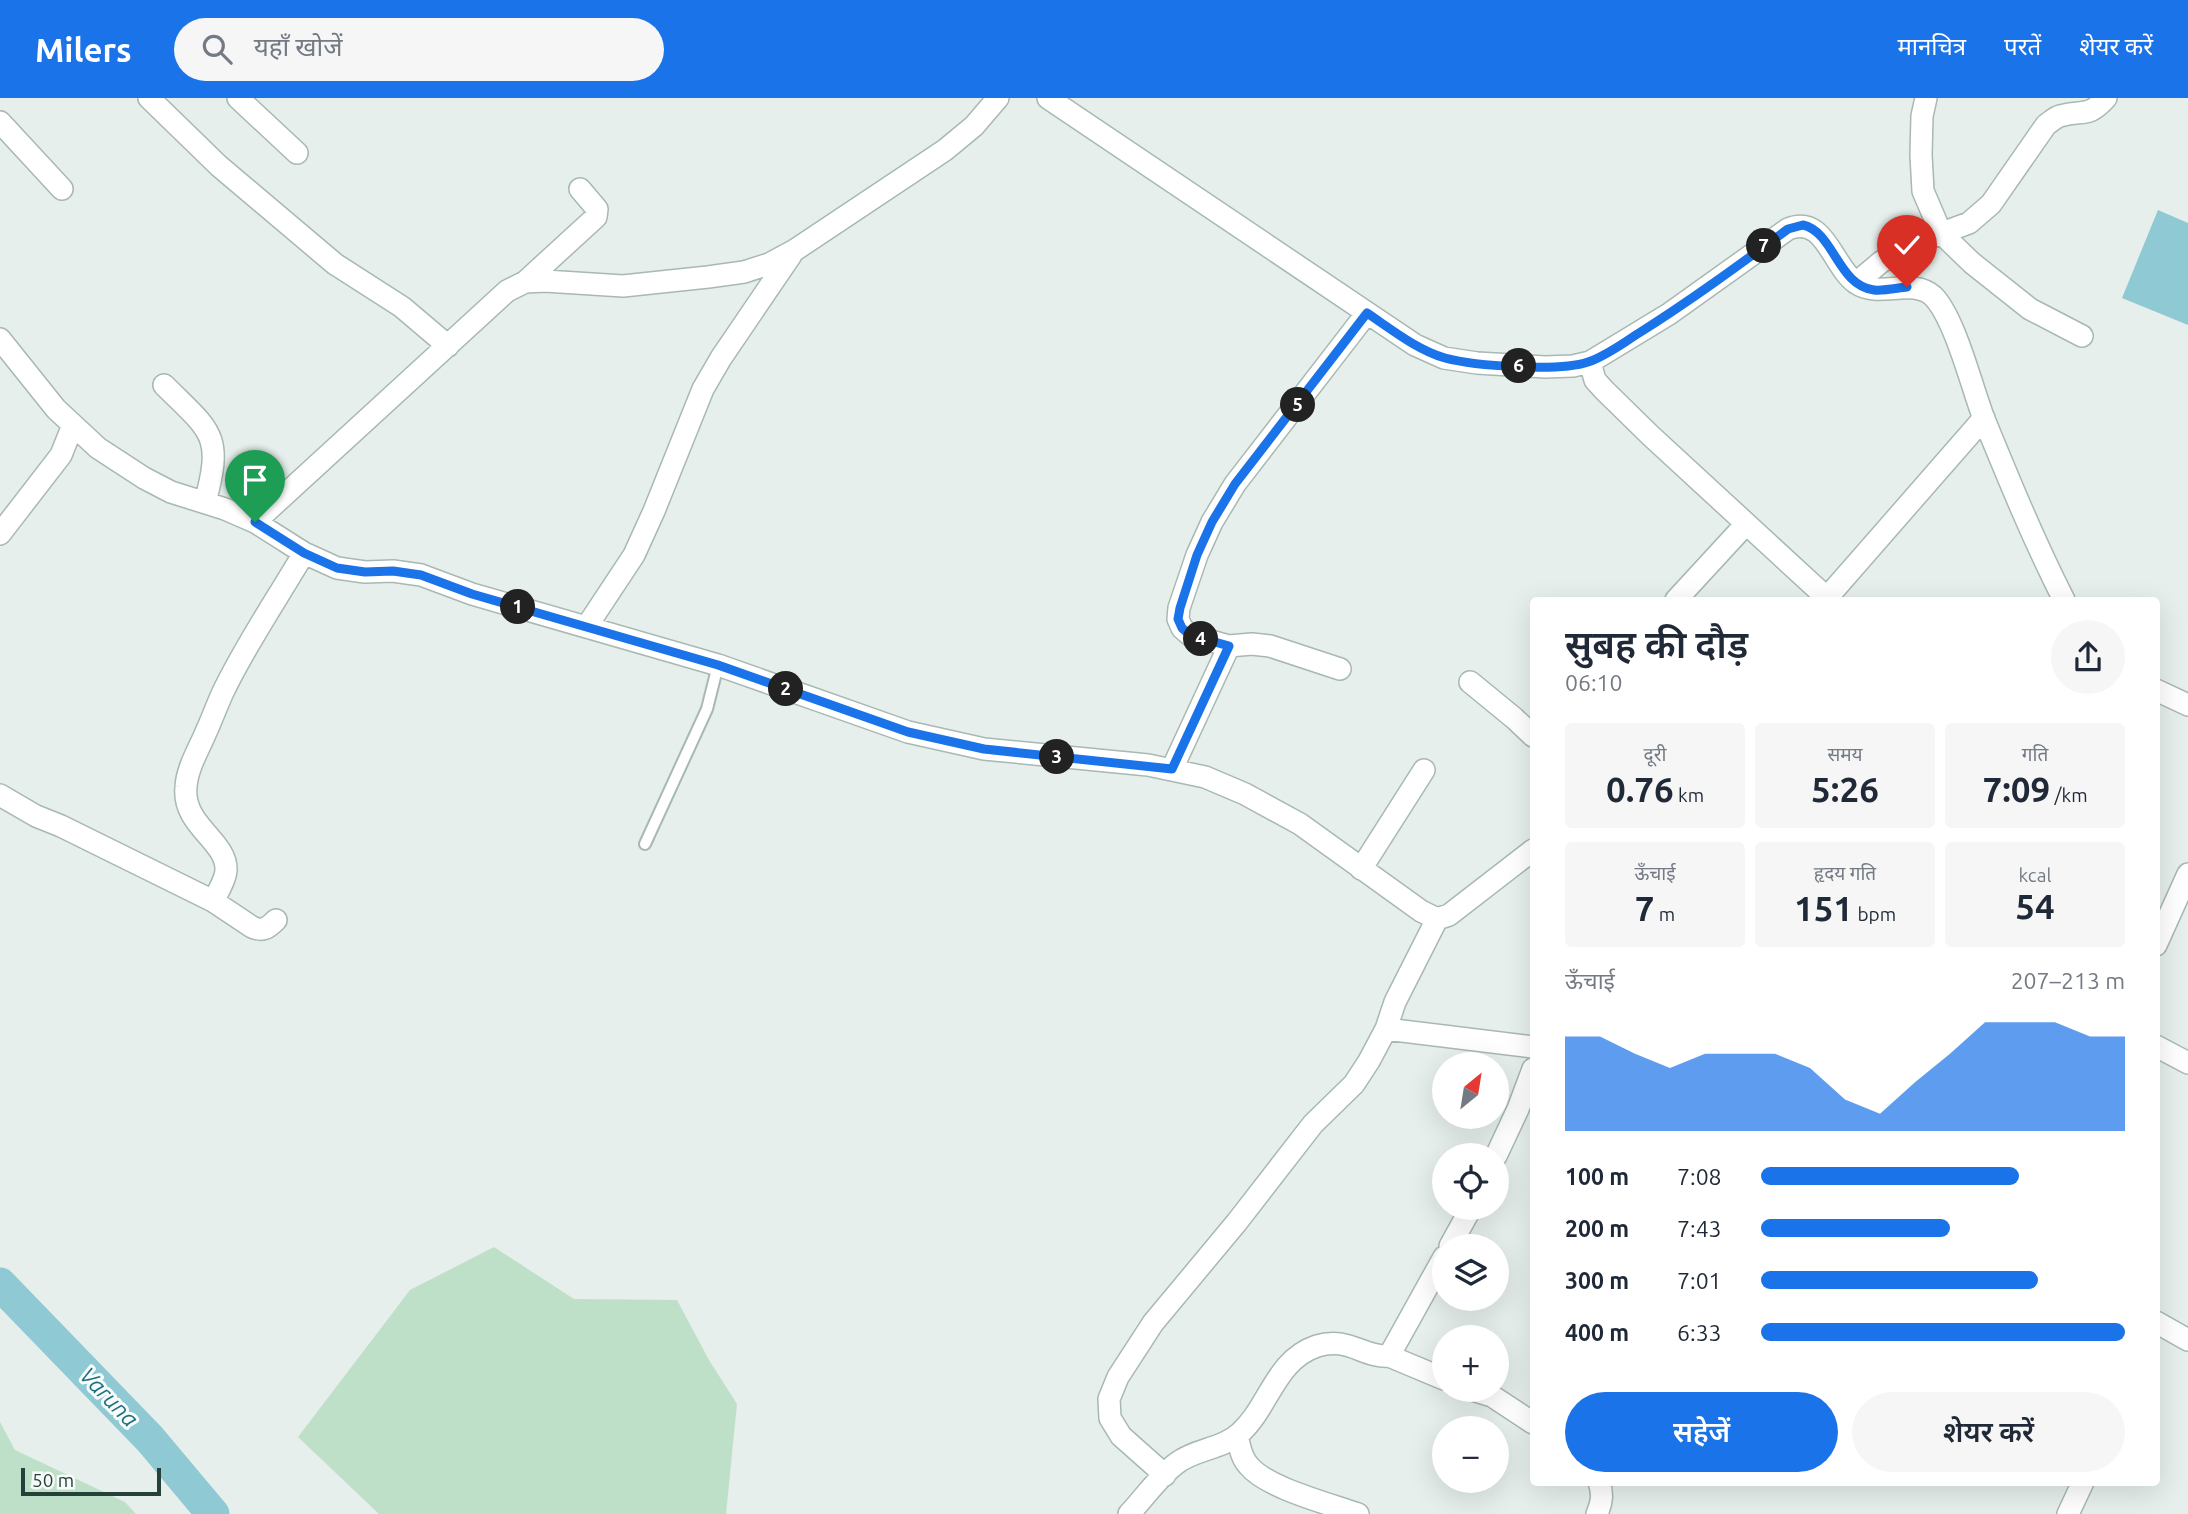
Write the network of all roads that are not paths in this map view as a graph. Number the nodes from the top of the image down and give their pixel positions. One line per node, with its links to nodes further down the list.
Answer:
1 (149, 98): 18 (street)
2 (238, 98): 8 (street)
3 (998, 98): 12 (street)
4 (1048, 98): 15 (street)
5 (1926, 98): 11 (street)
6 (2106, 98): 11 (street)
7 (0, 122): 9 (street)
8 (297, 153)
9 (62, 189)
10 (580, 189): 13 (street)
11 (1941, 233): 14 (street); 16 (street)
12 (795, 250): 13 (street); 32 (street)
13 (525, 282): 18 (street)
14 (1856, 283): 19 (street); 21 (street)
15 (1367, 313): 19 (street); 33 (street)
16 (2082, 336)
17 (0, 339): 22 (street)
18 (448, 346): 24 (street)
19 (1590, 362): 25 (street)
20 (164, 385): 23 (street)
21 (1984, 418): 30 (street); 31 (street)
22 (73, 425): 23 (street); 26 (street)
23 (205, 502): 24 (street)
24 (255, 522): 27 (street)
25 (1746, 524): 28 (street); 29 (street)
26 (0, 534)
27 (304, 553): 32 (street); 47 (street)
28 (1679, 597)
29 (1824, 597)
30 (1828, 597)
31 (2062, 597)
32 (587, 626): 34 (street)
33 (1229, 646): 35 (street); 40 (street)
34 (718, 665): 40 (street); 43 (lane)
35 (1340, 669)
36 (1470, 682): 39 (street)
37 (2160, 692): 38 (street)
38 (2188, 705)
39 (1530, 733)
40 (1172, 769): 45 (street)
41 (1424, 770): 45 (street)
42 (0, 795): 47 (street)
43 (645, 844)
44 (1530, 852): 49 (street)
45 (1361, 869): 49 (street)
46 (2188, 874): 48 (street)
47 (213, 901): 50 (street)
48 (2181, 907): 51 (street)
49 (1437, 919): 52 (street)
50 (276, 920)
51 (2160, 939)
52 (1386, 1029): 53 (street); 66 (street)
53 (1530, 1046)
54 (2160, 1048): 55 (street)
55 (2188, 1063)
56 (1530, 1077): 57 (street)
57 (1502, 1143)
58 (1432, 1279): 61 (street)
59 (2160, 1324): 60 (street)
60 (2188, 1340)
61 (1389, 1356): 62 (street); 65 (street)
62 (1432, 1374)
63 (1501, 1402): 64 (street)
64 (1530, 1421)
65 (1237, 1436): 66 (street); 70 (street)
66 (1165, 1475): 69 (street)
67 (1600, 1486): 71 (street)
68 (2080, 1486): 72 (street)
69 (1129, 1514)
70 (1358, 1514)
71 (1597, 1514)
72 (2068, 1514)

